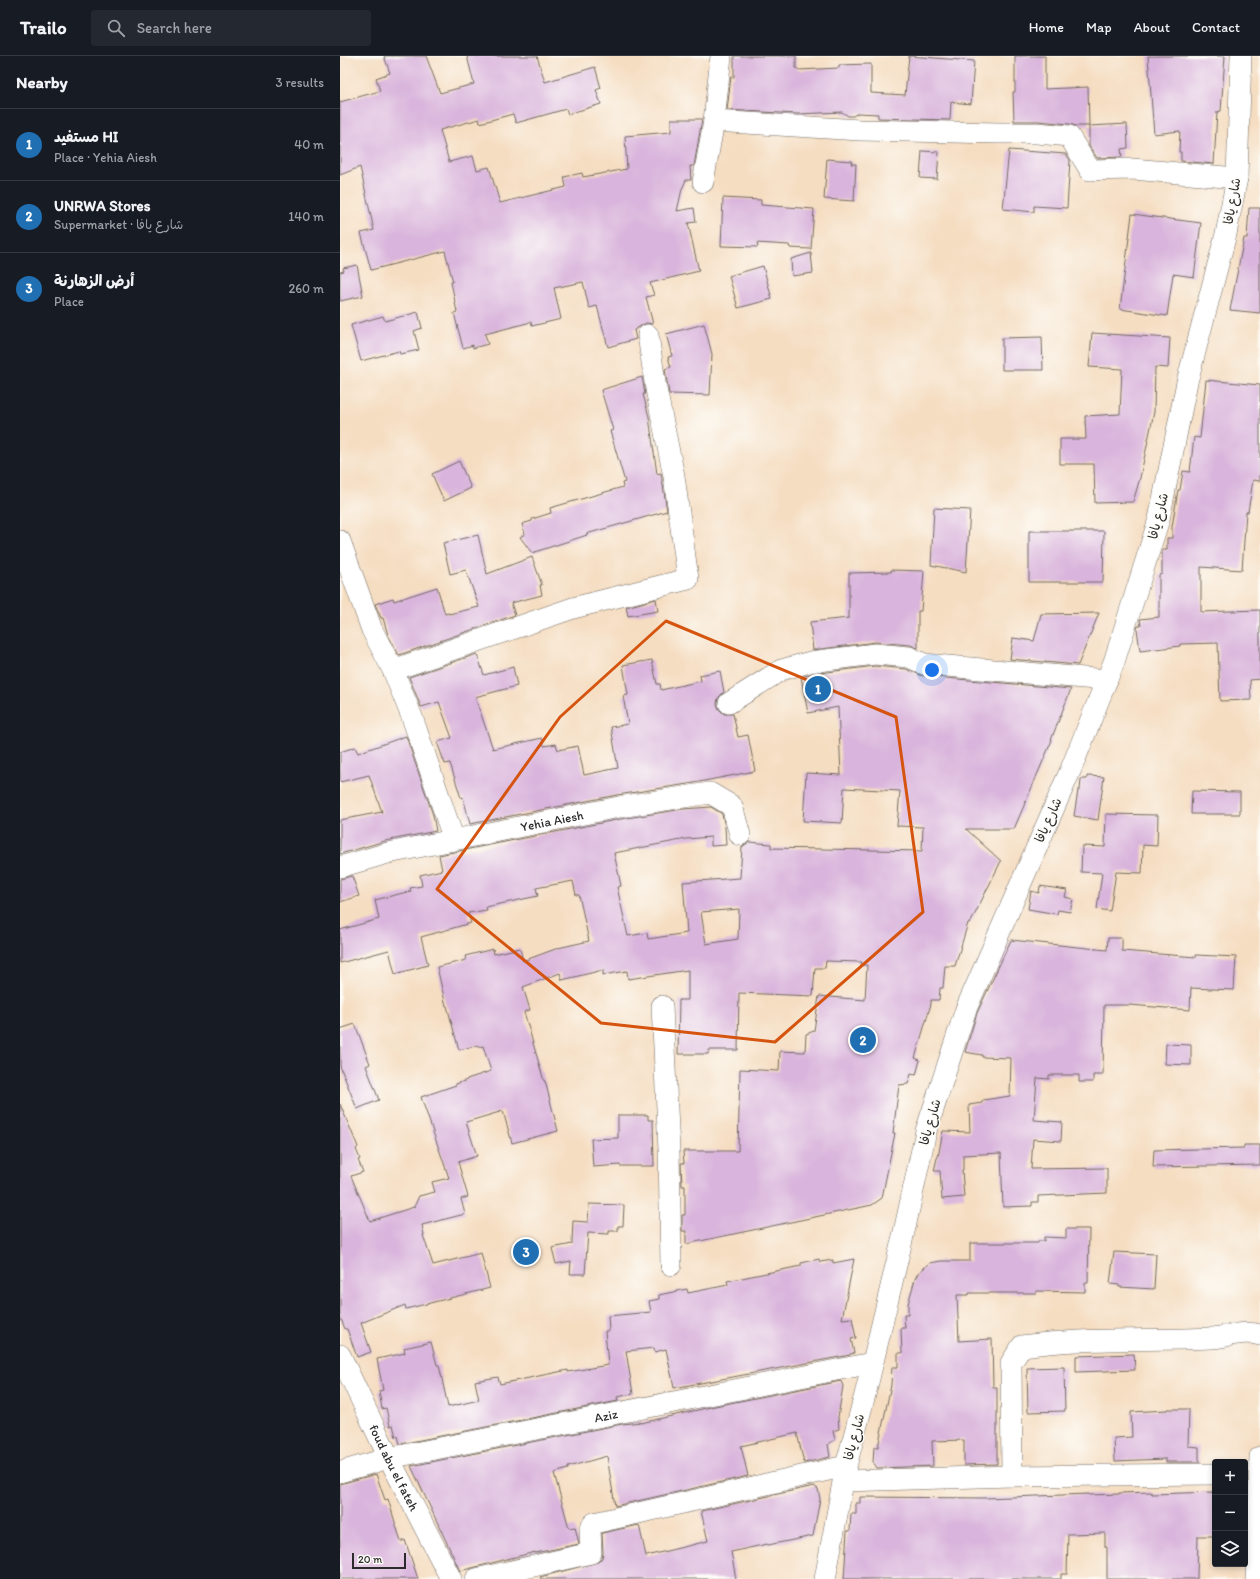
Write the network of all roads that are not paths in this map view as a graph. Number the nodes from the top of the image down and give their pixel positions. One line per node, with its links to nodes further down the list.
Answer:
1 (721, 56): 3 (street)
2 (1241, 56): 4 (street, شارع يافا)
3 (714, 121): 4 (street); 5 (street)
4 (1237, 178): 9 (street, شارع يافا)
5 (703, 182)
6 (648, 335): 8 (street)
7 (340, 541): 8 (street)
8 (393, 670): 12 (street)
9 (1107, 680): 10 (street); 18 (street, شارع يافا)
10 (729, 703)
11 (740, 835): 12 (street, Yehia Aiesh)
12 (454, 840): 13 (street, Yehia Aiesh)
13 (340, 867)
14 (662, 1006): 15 (street)
15 (671, 1266)
16 (1260, 1335): 24 (street)
17 (340, 1355): 19 (street, foud abu el fateh)
18 (872, 1363): 19 (street, Aziz); 22 (street, شارع يافا)
19 (389, 1458): 21 (street, Aziz); 25 (street, foud abu el fateh)
20 (1255, 1464): 28 (street)
21 (340, 1472)
22 (845, 1473): 24 (street); 26 (street); 27 (street, شارع يافا)
23 (1212, 1474): 24 (street)
24 (1012, 1476)
25 (452, 1579)
26 (476, 1579)
27 (825, 1579)
28 (1256, 1579)

